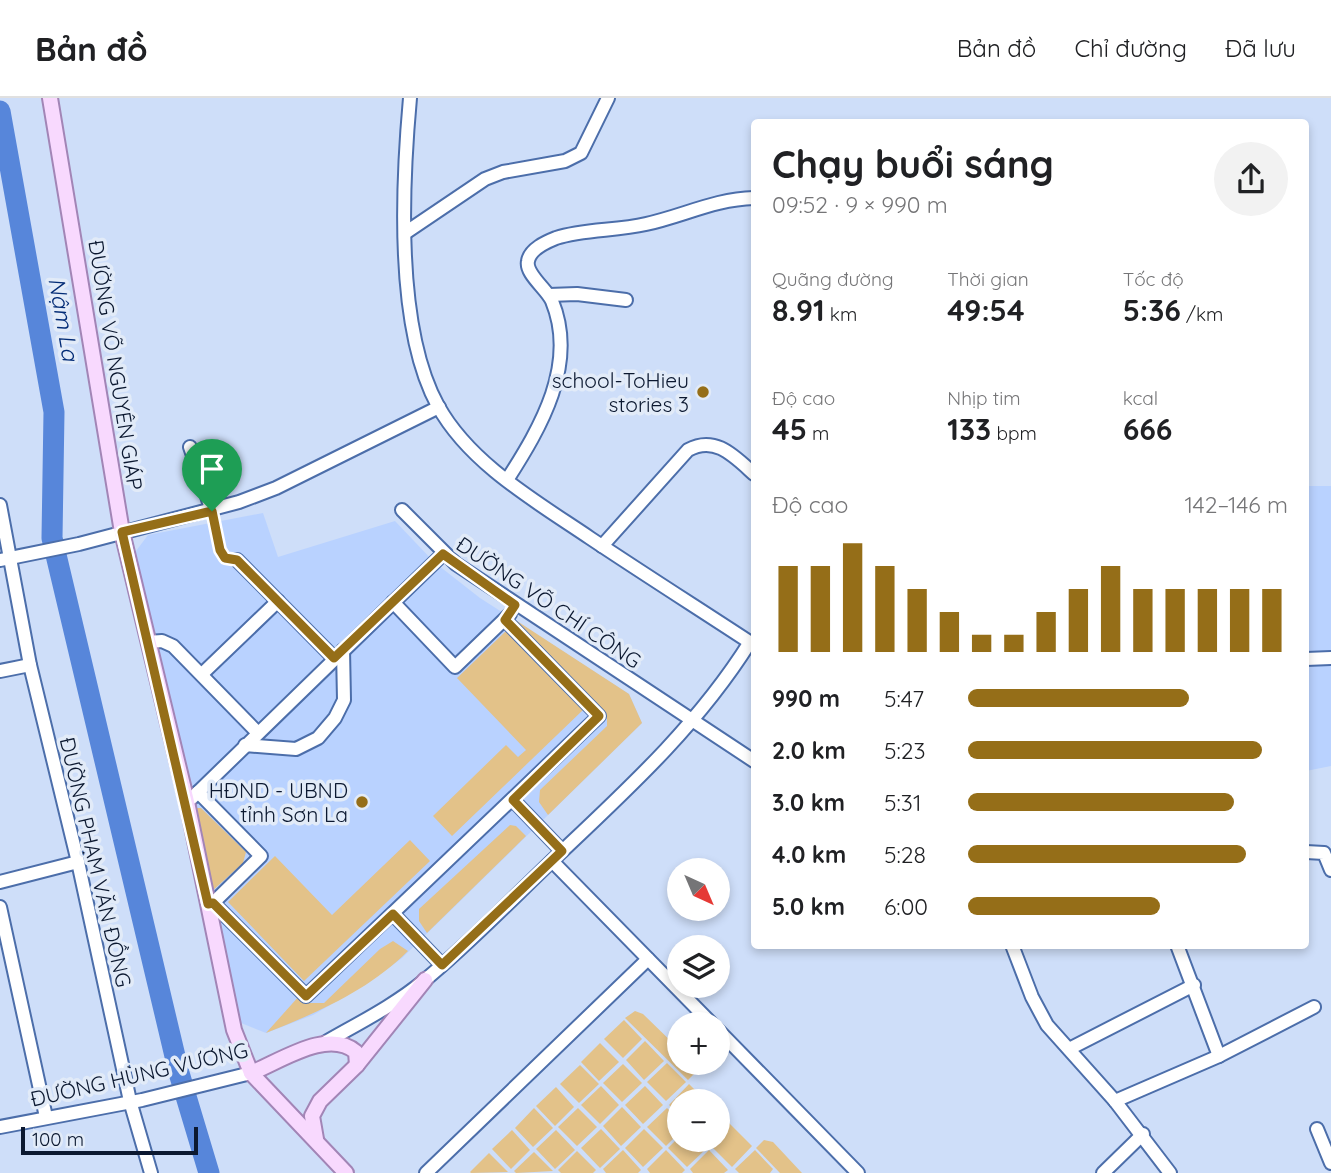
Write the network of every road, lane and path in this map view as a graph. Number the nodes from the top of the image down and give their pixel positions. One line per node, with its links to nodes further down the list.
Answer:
1 (50, 98): 15 (main road, ĐƯỜNG VÕ NGUYÊN GIÁP)
2 (410, 98): 5 (street)
3 (608, 98): 5 (street)
4 (751, 198): 6 (street)
5 (405, 233): 8 (street)
6 (550, 295): 7 (street); 11 (street)
7 (626, 300)
8 (439, 407): 11 (street); 14 (street)
9 (190, 447): 14 (street)
10 (751, 472): 16 (street)
11 (507, 480): 16 (street)
12 (0, 505): 18 (street, ĐƯỜNG PHẠM VĂN ĐỒNG)
13 (402, 510): 17 (street, ĐƯỜNG VÕ CHÍ CÔNG)
14 (212, 511): 15 (street); 19 (path)
15 (122, 532): 18 (street); 24 (main road, ĐƯỜNG VÕ NGUYÊN GIÁP)
16 (602, 546): 25 (street)
17 (443, 554): 21 (street); 22 (street, ĐƯỜNG VÕ CHÍ CÔNG)
18 (10, 558): 30 (street, ĐƯỜNG PHẠM VĂN ĐỒNG)
19 (237, 560): 20 (street)
20 (278, 601): 27 (street); 32 (street)
21 (393, 602): 23 (street); 27 (street)
22 (515, 605): 23 (street); 33 (street, ĐƯỜNG VÕ CHÍ CÔNG)
23 (505, 620): 38 (street)
24 (148, 642): 32 (street); 37 (main road, ĐƯỜNG VÕ NGUYÊN GIÁP)
25 (751, 643)
26 (751, 645): 33 (street, ĐƯỜNG HÙNG VƯƠNG)
27 (339, 654): 34 (street); 35 (street)
28 (1331, 658): 29 (street)
29 (1309, 659)
30 (30, 664): 31 (street); 43 (street, ĐƯỜNG PHẠM VĂN ĐỒNG)
31 (0, 671)
32 (202, 674): 34 (street)
33 (693, 721): 36 (street, ĐƯỜNG VÕ CHÍ CÔNG); 39 (street, ĐƯỜNG HÙNG VƯƠNG)
34 (258, 733): 35 (street)
35 (245, 745): 37 (street)
36 (751, 759)
37 (192, 797): 46 (main road, ĐƯỜNG VÕ NGUYÊN GIÁP); 46 (street)
38 (513, 800): 39 (street); 48 (street)
39 (562, 851): 42 (street, ĐƯỜNG HÙNG VƯƠNG)
40 (1309, 852): 41 (street)
41 (1327, 852): 44 (street)
42 (552, 861): 51 (street); 52 (street, ĐƯỜNG HÙNG VƯƠNG)
43 (78, 862): 45 (street); 63 (street, ĐƯỜNG PHẠM VĂN ĐỒNG)
44 (1331, 870)
45 (0, 882)
46 (210, 904): 48 (street); 62 (main road, ĐƯỜNG VÕ NGUYÊN GIÁP)
47 (0, 907): 65 (street)
48 (393, 914): 52 (street)
49 (1014, 949): 59 (street)
50 (1179, 949): 54 (street)
51 (648, 959): 56 (street); 73 (street)
52 (442, 965): 53 (street, ĐƯỜNG HÙNG VƯƠNG)
53 (425, 980): 57 (street, ĐƯỜNG HÙNG VƯƠNG); 61 (main road)
54 (1194, 985): 59 (street); 60 (street)
55 (1314, 1007): 60 (street)
56 (700, 1012)
57 (326, 1042): 61 (main road); 62 (main road, ĐƯỜNG HÙNG VƯƠNG)
58 (730, 1042): 74 (street)
59 (1069, 1049): 64 (street)
60 (1219, 1056): 64 (street)
61 (356, 1065): 69 (main road)
62 (251, 1073): 63 (street, ĐƯỜNG HÙNG VƯƠNG); 69 (main road, ĐƯỜNG VÕ NGUYÊN GIÁP)
63 (136, 1100): 65 (street, ĐƯỜNG HÙNG VƯƠNG); 71 (street, ĐƯỜNG PHẠM VĂN ĐỒNG)
64 (1115, 1101): 68 (street)
65 (47, 1117): 66 (street, ĐƯỜNG HÙNG VƯƠNG)
66 (0, 1127)
67 (1318, 1129): 70 (street)
68 (1143, 1134): 75 (street); 76 (street)
69 (318, 1144): 72 (main road, ĐƯỜNG VÕ NGUYÊN GIÁP)
70 (1331, 1163)
71 (150, 1173)
72 (346, 1173)
73 (426, 1173)
74 (858, 1173)
75 (1103, 1173)
76 (1170, 1173)

